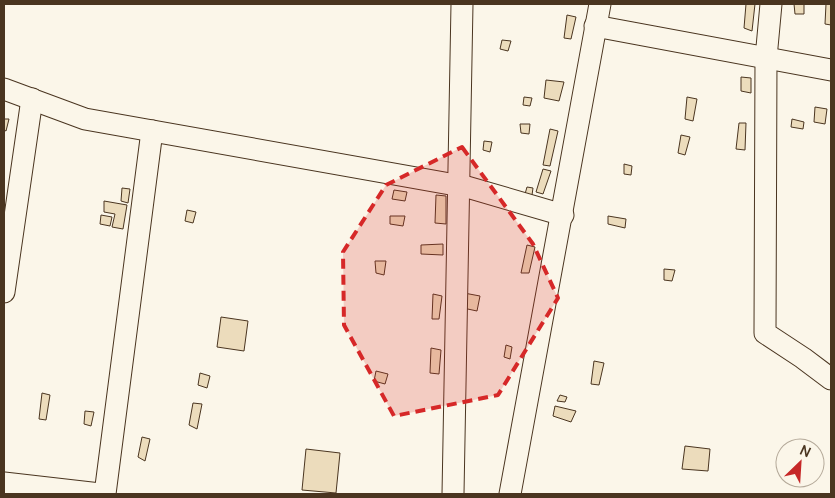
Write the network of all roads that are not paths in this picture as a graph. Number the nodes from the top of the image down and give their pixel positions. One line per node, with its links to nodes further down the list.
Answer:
1 (462, 4): 10 (street)
2 (600, 4): 4 (street)
3 (771, 4): 5 (street)
4 (596, 26): 5 (street); 11 (street)
5 (766, 58): 6 (street); 13 (street)
6 (831, 70)
7 (4, 89): 8 (street)
8 (32, 99): 9 (street); 12 (street)
9 (152, 131): 10 (street); 16 (street)
10 (458, 186): 11 (street); 17 (street)
11 (562, 215): 18 (street)
12 (4, 292)
13 (831, 379)
14 (4, 483): 15 (street)
15 (100, 494)
16 (105, 494)
17 (452, 494)
18 (510, 494)

